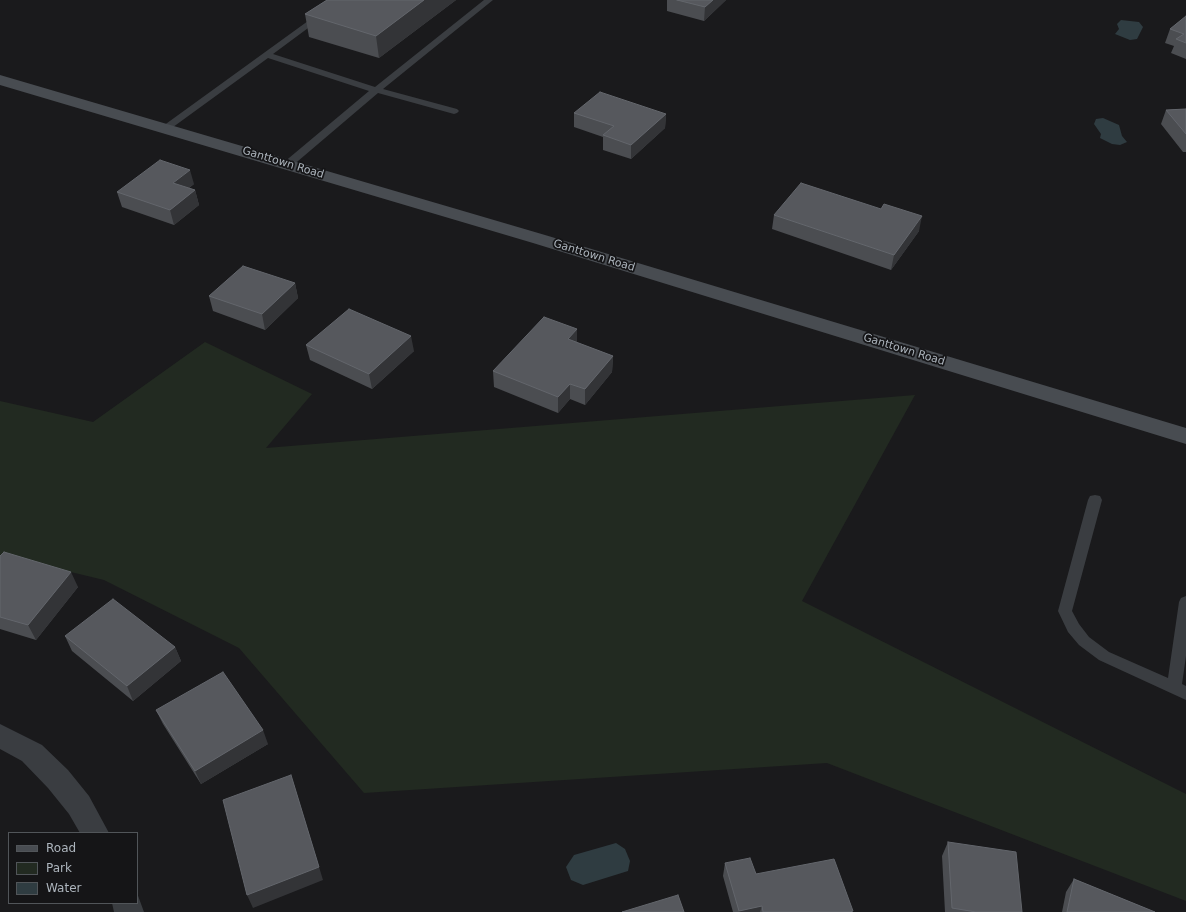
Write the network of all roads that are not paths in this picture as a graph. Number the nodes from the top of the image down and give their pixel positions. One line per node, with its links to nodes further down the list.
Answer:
1 (342, 0): 3 (lane)
2 (489, 0): 5 (lane)
3 (268, 55): 5 (lane); 7 (lane)
4 (0, 80): 7 (street, Ganttown Road)
5 (376, 90): 6 (lane); 8 (lane)
6 (454, 111)
7 (166, 128): 8 (street, Ganttown Road)
8 (287, 165): 9 (street, Ganttown Road)
9 (1186, 436)
10 (1096, 500): 12 (lane)
11 (1186, 602): 12 (lane)
12 (1180, 690)
13 (0, 736): 14 (street)
14 (94, 832)

